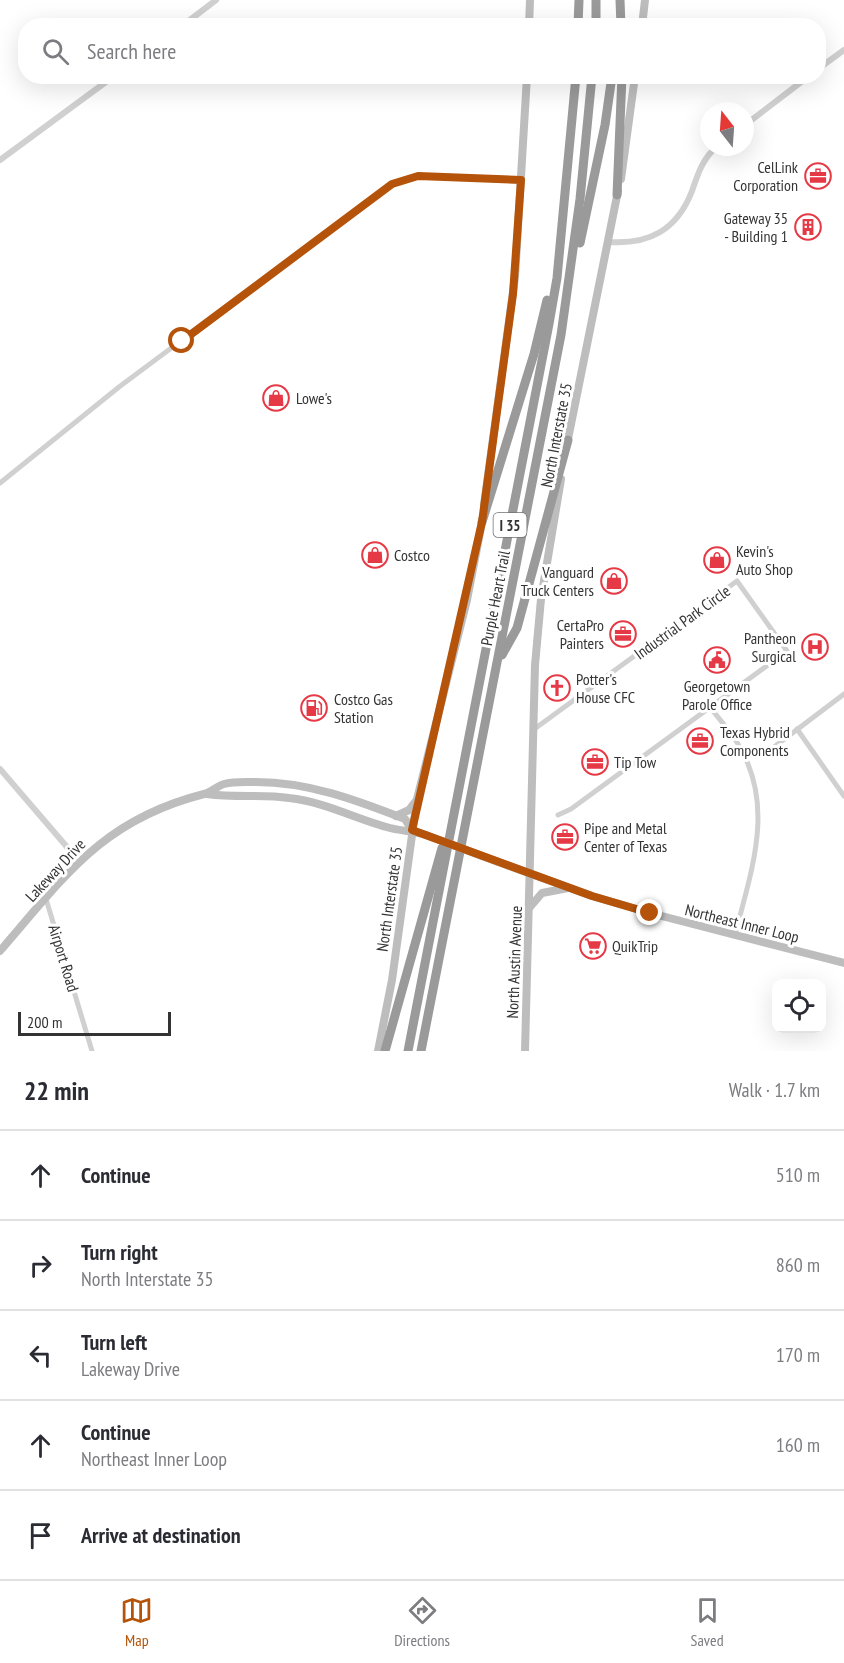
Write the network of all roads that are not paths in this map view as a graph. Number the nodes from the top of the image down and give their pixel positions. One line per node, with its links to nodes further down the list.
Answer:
1 (216, 0): 8 (street)
2 (530, 0): 9 (main road)
3 (579, 0): 10 (highway)
4 (596, 0): 11 (highway)
5 (615, 0): 12 (highway)
6 (620, 0): 13 (highway)
7 (645, 0): 14 (main road)
8 (192, 18)
9 (529, 18)
10 (578, 18)
11 (596, 18)
12 (615, 18)
13 (621, 18)
14 (643, 18)
15 (844, 50): 16 (street)
16 (826, 64)
17 (103, 84): 27 (street)
18 (527, 84): 28 (main road, North Interstate 35)
19 (575, 84): 30 (highway, Purple Heart Trail / I 35)
20 (591, 84): 32 (highway, Purple Heart Trail / I 35)
21 (611, 84): 32 (highway)
22 (622, 84): 29 (highway)
23 (634, 84): 29 (main road, North Interstate 35)
24 (799, 84): 25 (street)
25 (754, 118)
26 (708, 156): 31 (street)
27 (0, 160)
28 (521, 180): 34 (street); 35 (main road, North Interstate 35)
29 (617, 195): 31 (main road, North Interstate 35)
30 (560, 236): 35 (highway); 46 (highway, Purple Heart Trail / I 35)
31 (608, 242): 33 (main road, North Interstate 35)
32 (569, 283): 36 (highway, Purple Heart Trail / I 35)
33 (568, 440): 36 (highway); 40 (main road, North Interstate 35)
34 (0, 483)
35 (482, 522): 45 (main road, North Interstate 35)
36 (498, 663): 62 (highway, Purple Heart Trail / I 35)
37 (843, 697): 39 (street)
38 (710, 707): 40 (street, Industrial Park Circle); 47 (street, Industrial Park Circle); 55 (street)
39 (797, 729): 41 (street); 44 (street)
40 (533, 730): 51 (main road, North Interstate 35)
41 (774, 747)
42 (0, 769): 50 (street)
43 (207, 794): 48 (main road, Lakeway Drive); 49 (main road, Lakeway Drive); 50 (main road, Lakeway Drive)
44 (844, 796)
45 (417, 799): 48 (main road); 49 (main road, North Interstate 35)
46 (454, 814): 60 (highway); 61 (highway, Purple Heart Trail / I 35)
47 (558, 815)
48 (396, 816): 49 (main road, Lakeway Drive)
49 (412, 830): 51 (main road, Lakeway Drive, bridge); 59 (main road, North Interstate 35)
50 (79, 861): 53 (main road, Lakeway Drive)
51 (531, 873): 52 (main road, Northeast Inner Loop); 54 (main road, North Austin Avenue)
52 (570, 888): 54 (main road); 55 (main road, Northeast Inner Loop)
53 (46, 898): 56 (main road, Lakeway Drive); 58 (street, Airport Road)
54 (529, 908): 63 (main road, North Austin Avenue)
55 (735, 936): 57 (main road, Northeast Inner Loop)
56 (0, 951)
57 (844, 963)
58 (92, 1051)
59 (378, 1051)
60 (385, 1051)
61 (408, 1051)
62 (421, 1051)
63 (525, 1051)

